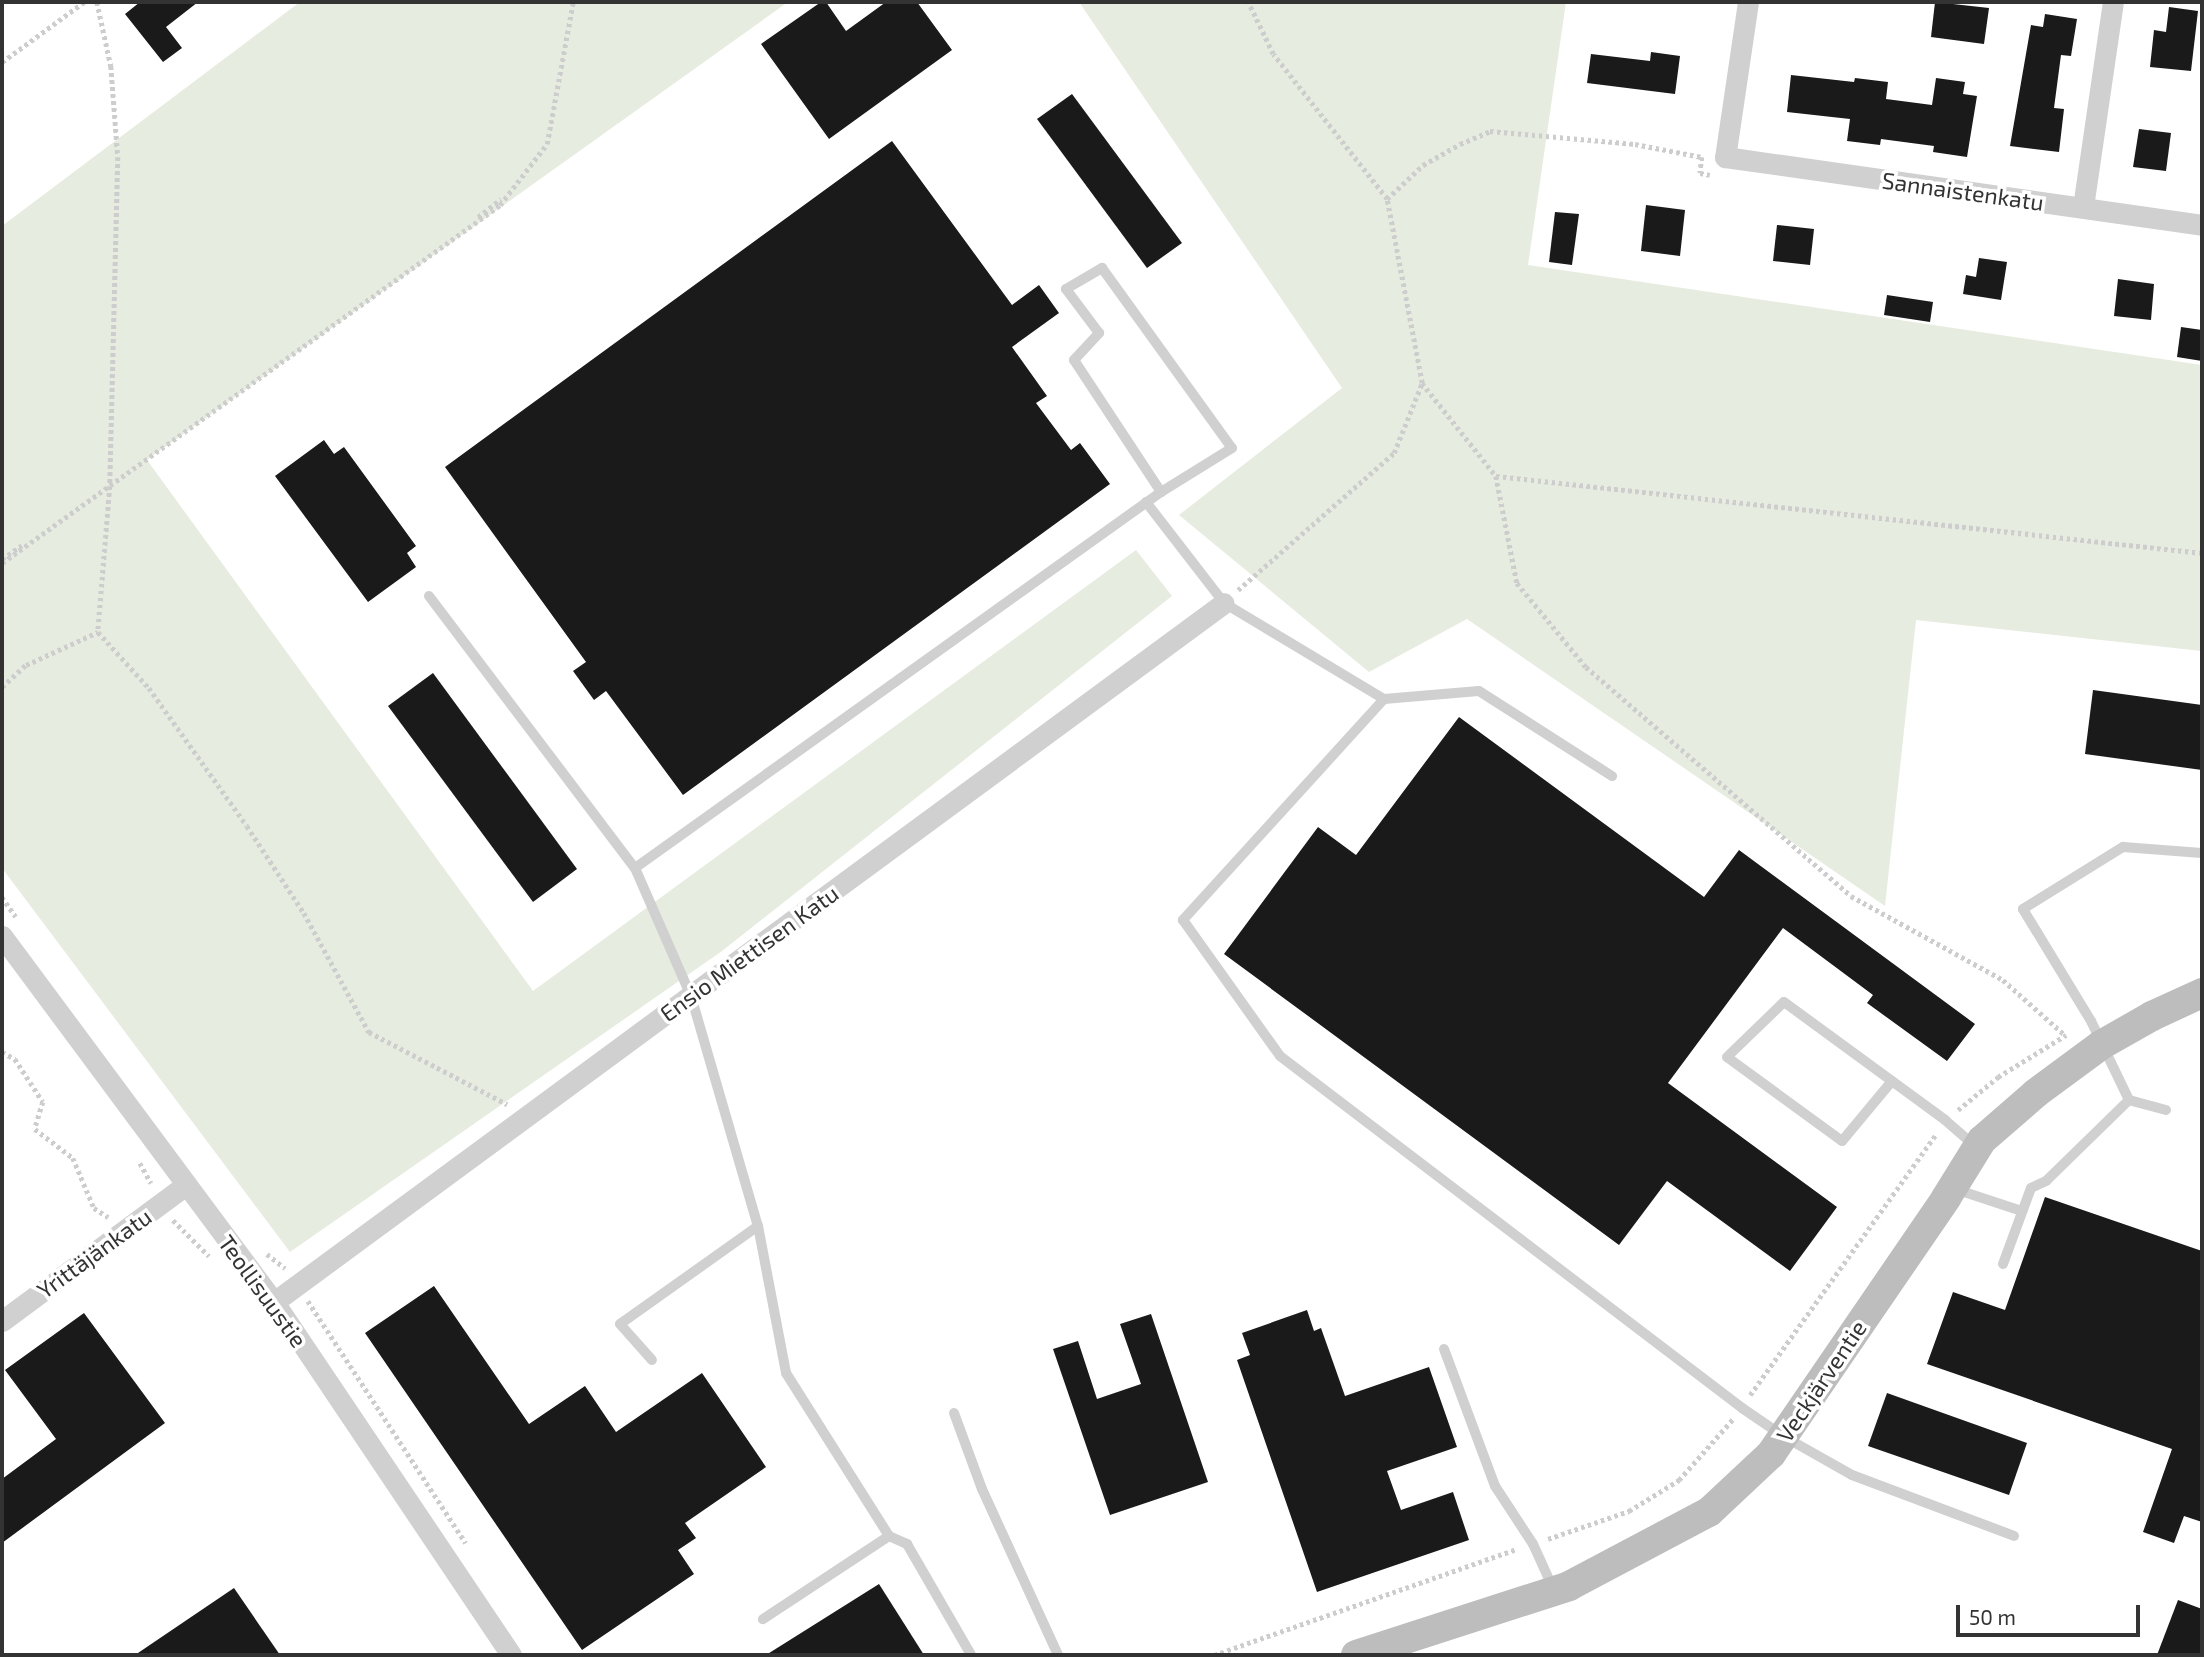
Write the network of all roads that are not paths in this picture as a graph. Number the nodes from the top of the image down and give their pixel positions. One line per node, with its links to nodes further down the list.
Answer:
1 (1748, 2): 3 (street, Sannaistenkatu)
2 (2113, 2): 3 (street)
3 (2083, 207): 4 (street, Sannaistenkatu)
4 (2202, 225)
5 (1161, 492): 5 (lane); 6 (lane)
6 (1146, 502): 8 (lane); 12 (lane)
7 (429, 596): 12 (lane)
8 (1224, 603): 9 (lane); 15 (street, Ensio Miettisen Katu)
9 (1384, 699): 10 (lane); 31 (lane)
10 (1612, 776)
11 (2202, 853): 16 (lane)
12 (635, 868): 15 (lane)
13 (2, 936): 21 (street, Teollisuustie)
14 (2202, 993): 16 (main road, Veckjärventie)
15 (691, 996): 24 (lane); 26 (street, Ensio Miettisen Katu)
16 (2096, 1033): 18 (lane); 20 (main road, Veckjärventie)
17 (1892, 1081): 17 (lane); 20 (lane)
18 (2129, 1100): 19 (lane); 23 (lane)
19 (2166, 1110)
20 (1977, 1147): 22 (main road, Veckjärventie)
21 (186, 1185): 26 (street, Teollisuustie); 27 (street, Yrittäjänkatu)
22 (1953, 1188): 23 (lane); 31 (main road, Veckjärventie)
23 (2022, 1210): 25 (lane)
24 (758, 1226): 29 (lane); 32 (lane)
25 (2003, 1264)
26 (274, 1302): 36 (street, Teollisuustie)
27 (2, 1321)
28 (1444, 1349): 34 (lane)
29 (652, 1360)
30 (954, 1413): 38 (lane)
31 (1783, 1436): 33 (lane); 34 (main road, Veckjärventie)
32 (888, 1536): 35 (lane); 37 (lane)
33 (2014, 1536)
34 (1554, 1591): 39 (main road, Veckjärventie)
35 (762, 1619)
36 (511, 1655)
37 (971, 1655)
38 (1058, 1655)
39 (1356, 1655)

